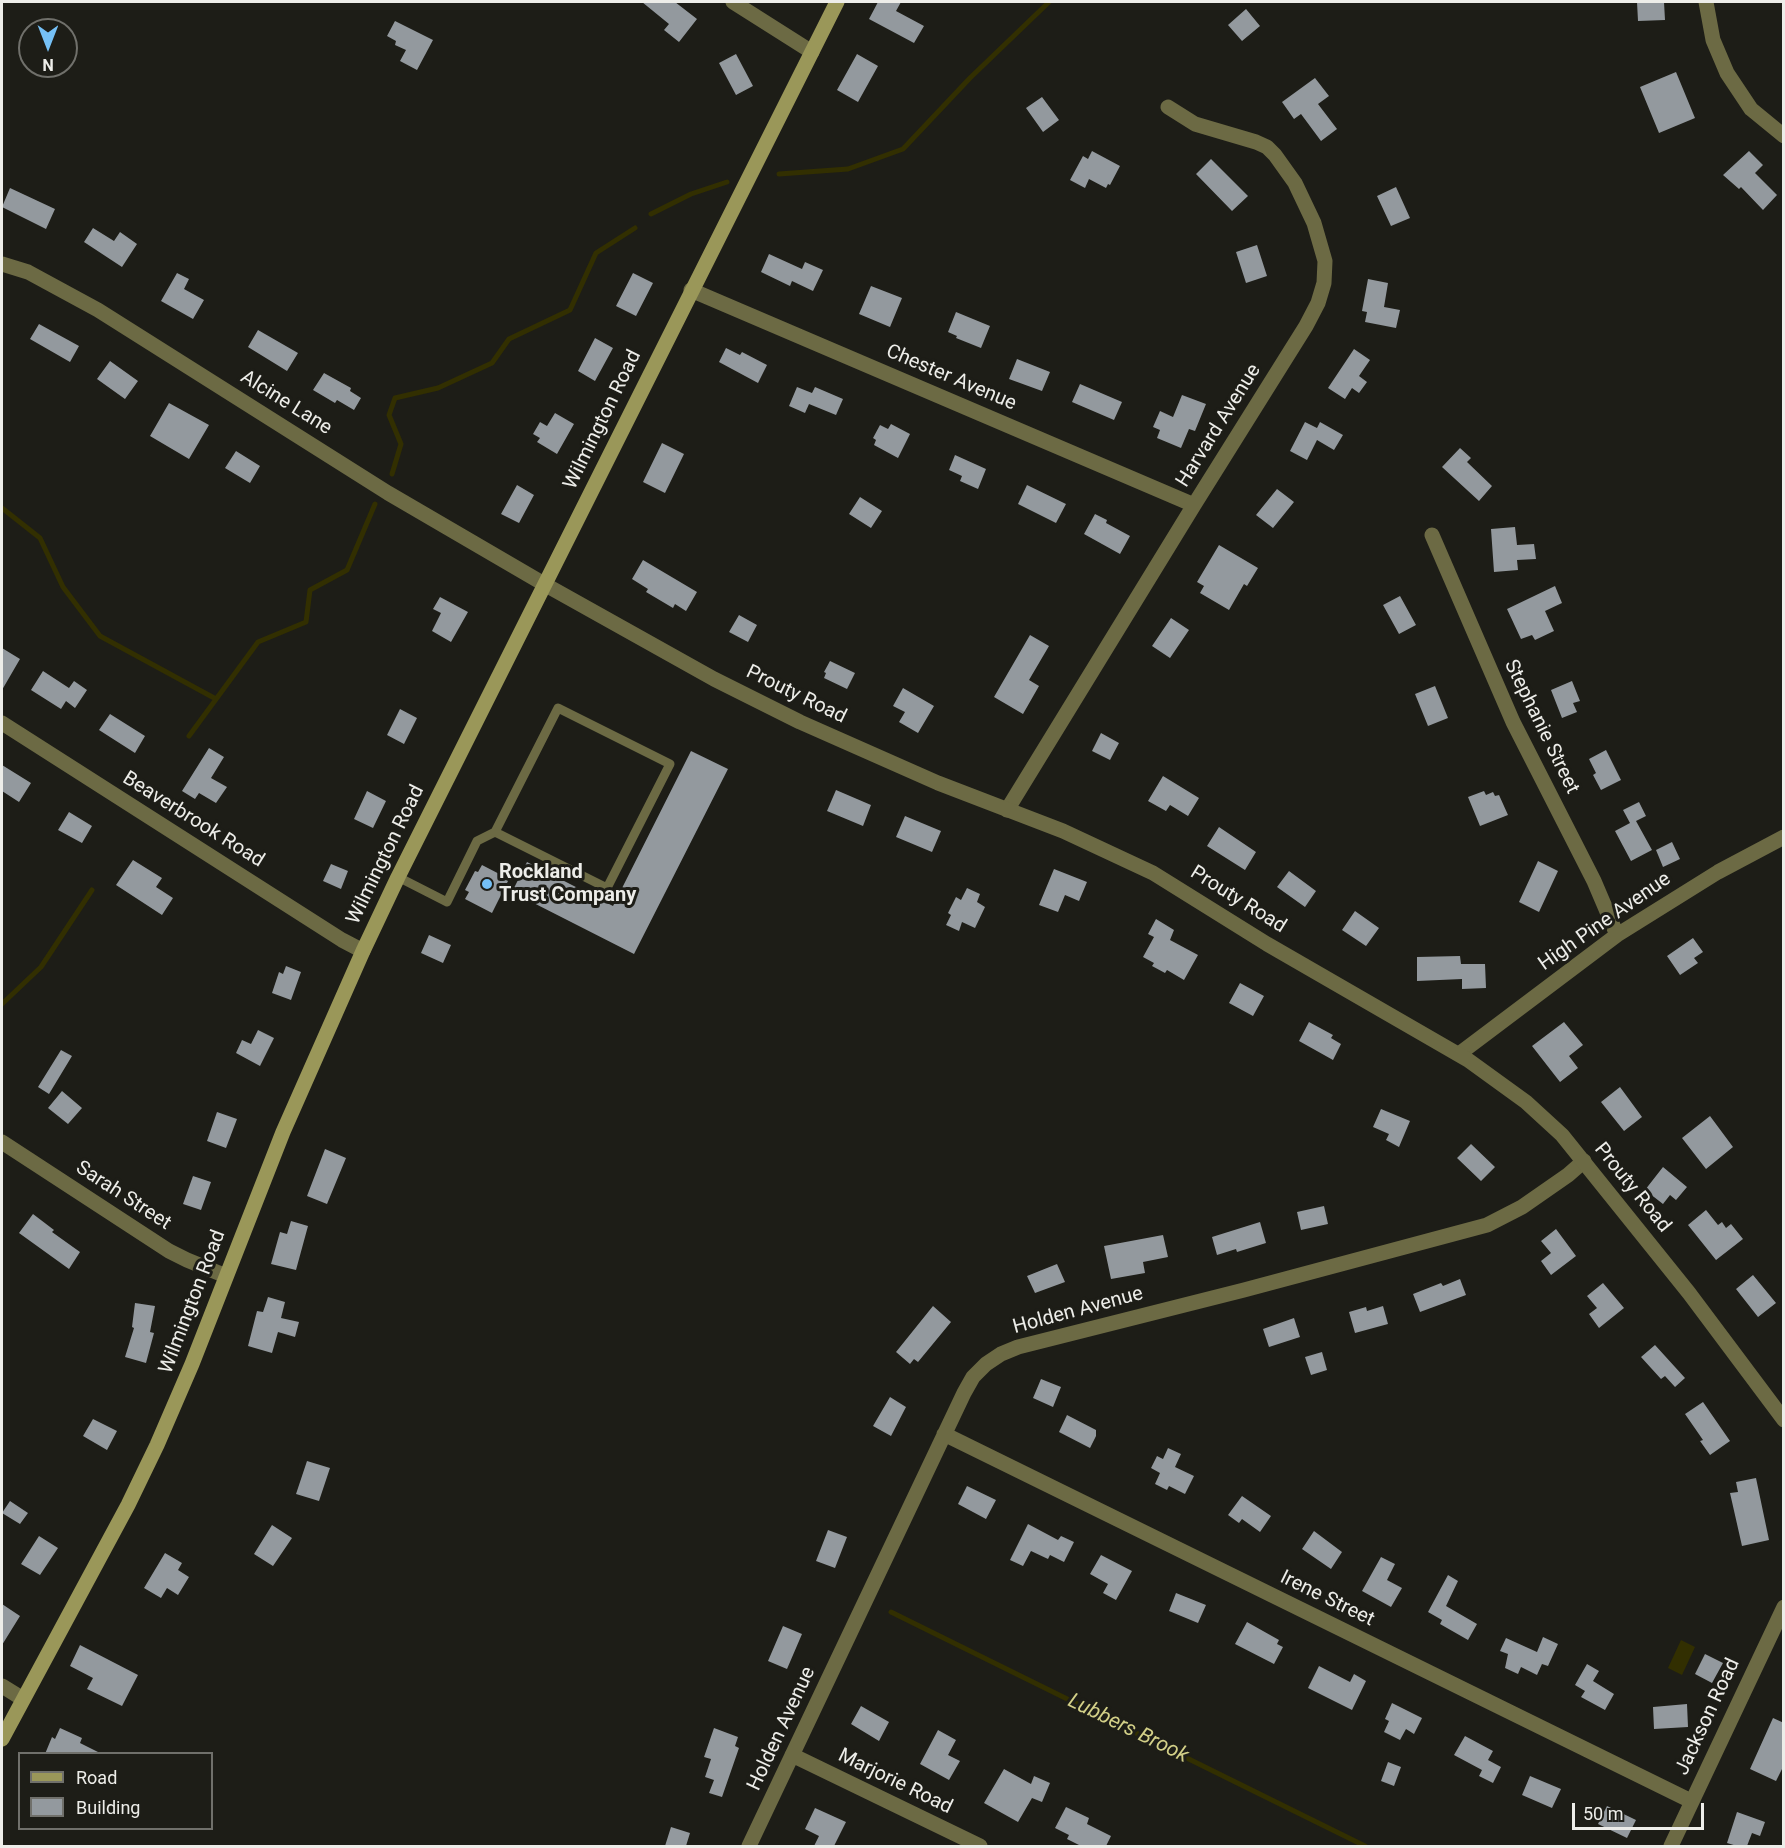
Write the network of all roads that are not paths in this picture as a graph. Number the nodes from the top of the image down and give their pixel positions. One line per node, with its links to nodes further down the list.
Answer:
1 (733, 2): 4 (street)
2 (837, 2): 4 (main road, Wilmington Road)
3 (1706, 2): 6 (street)
4 (812, 52): 8 (main road, Wilmington Road)
5 (1168, 107): 9 (street, Harvard Avenue)
6 (1784, 136)
7 (2, 264): 11 (street, Alcine Lane)
8 (691, 290): 9 (street, Chester Avenue); 11 (main road, Wilmington Road)
9 (1194, 505): 13 (street, Harvard Avenue)
10 (1432, 536): 17 (street, Stephanie Street)
11 (544, 584): 13 (street, Prouty Road); 16 (main road, Wilmington Road)
12 (2, 723): 18 (street, Beaverbrook Road)
13 (1007, 810): 19 (street, Prouty Road)
14 (495, 832): 14 (lane); 16 (lane)
15 (1784, 837): 17 (street, High Pine Avenue)
16 (398, 877): 18 (main road, Wilmington Road)
17 (1617, 935): 19 (street, High Pine Avenue)
18 (363, 951): 22 (main road, Wilmington Road)
19 (1459, 1054): 21 (street, Prouty Road)
20 (2, 1142): 22 (street, Sarah Street)
21 (1584, 1161): 23 (street, Prouty Road); 24 (street, Holden Avenue)
22 (226, 1276): 27 (main road, Wilmington Road)
23 (1784, 1420)
24 (944, 1434): 29 (street, Holden Avenue); 30 (street, Irene Street)
25 (1784, 1607): 30 (street, Jackson Road)
26 (2, 1686): 27 (street)
27 (23, 1699): 28 (main road, Wilmington Road)
28 (2, 1739)
29 (792, 1755): 31 (street, Holden Avenue); 32 (street, Marjorie Road)
30 (1691, 1801): 33 (street, Jackson Road)
31 (749, 1846)
32 (980, 1846)
33 (1671, 1846)

